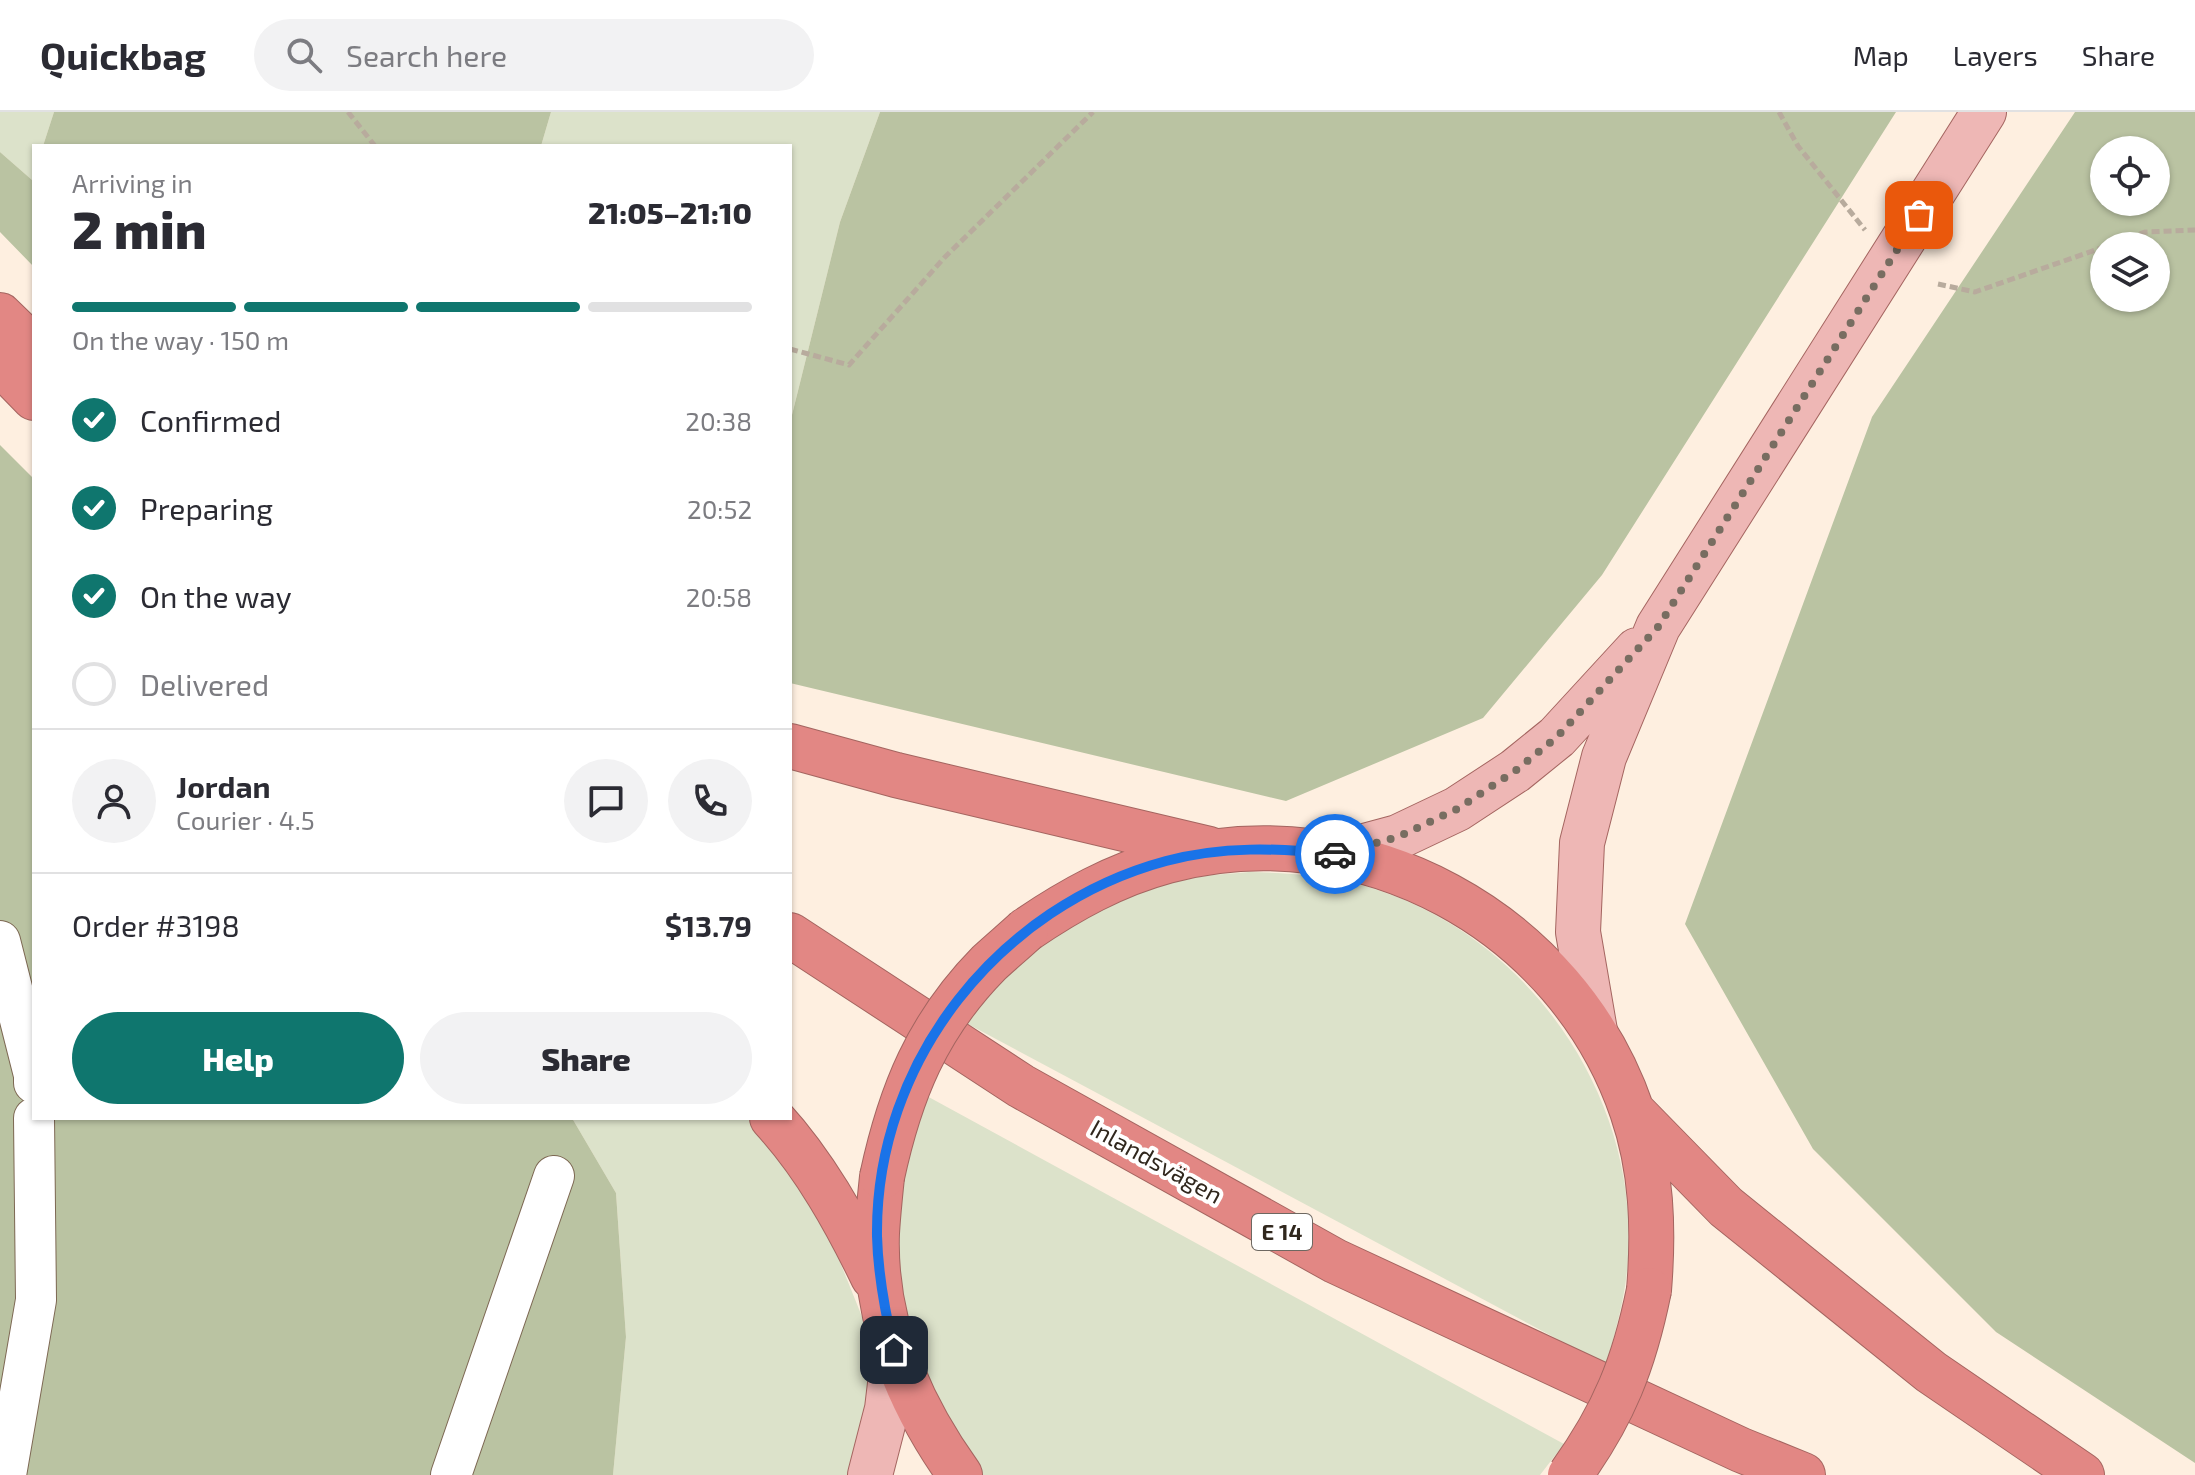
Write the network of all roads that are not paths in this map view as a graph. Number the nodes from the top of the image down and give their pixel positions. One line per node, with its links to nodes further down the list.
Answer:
1 (1984, 112): 8 (main road)
2 (0, 315): 3 (highway)
3 (32, 346)
4 (0, 356): 6 (highway)
5 (0, 363): 7 (highway)
6 (32, 384)
7 (32, 396)
8 (1658, 627): 11 (main road); 15 (main road)
9 (792, 747): 10 (highway)
10 (1219, 851): 11 (highway); 21 (highway, bridge)
11 (1335, 854): 15 (highway)
12 (792, 936): 29 (highway, Inlandsvägen / E 14)
13 (0, 941): 16 (street)
14 (792, 968): 28 (highway, Inlandsvägen / E 14)
15 (1595, 1031): 17 (highway)
16 (32, 1067)
17 (1633, 1111): 27 (highway, bridge); 30 (highway)
18 (34, 1120): 23 (street)
19 (774, 1120): 21 (highway)
20 (554, 1176): 24 (street)
21 (881, 1294): 22 (highway)
22 (894, 1350): 25 (main road); 26 (highway)
23 (6, 1475)
24 (451, 1475)
25 (870, 1475)
26 (960, 1475)
27 (1570, 1475)
28 (1724, 1475)
29 (1803, 1475)
30 (2082, 1475)

